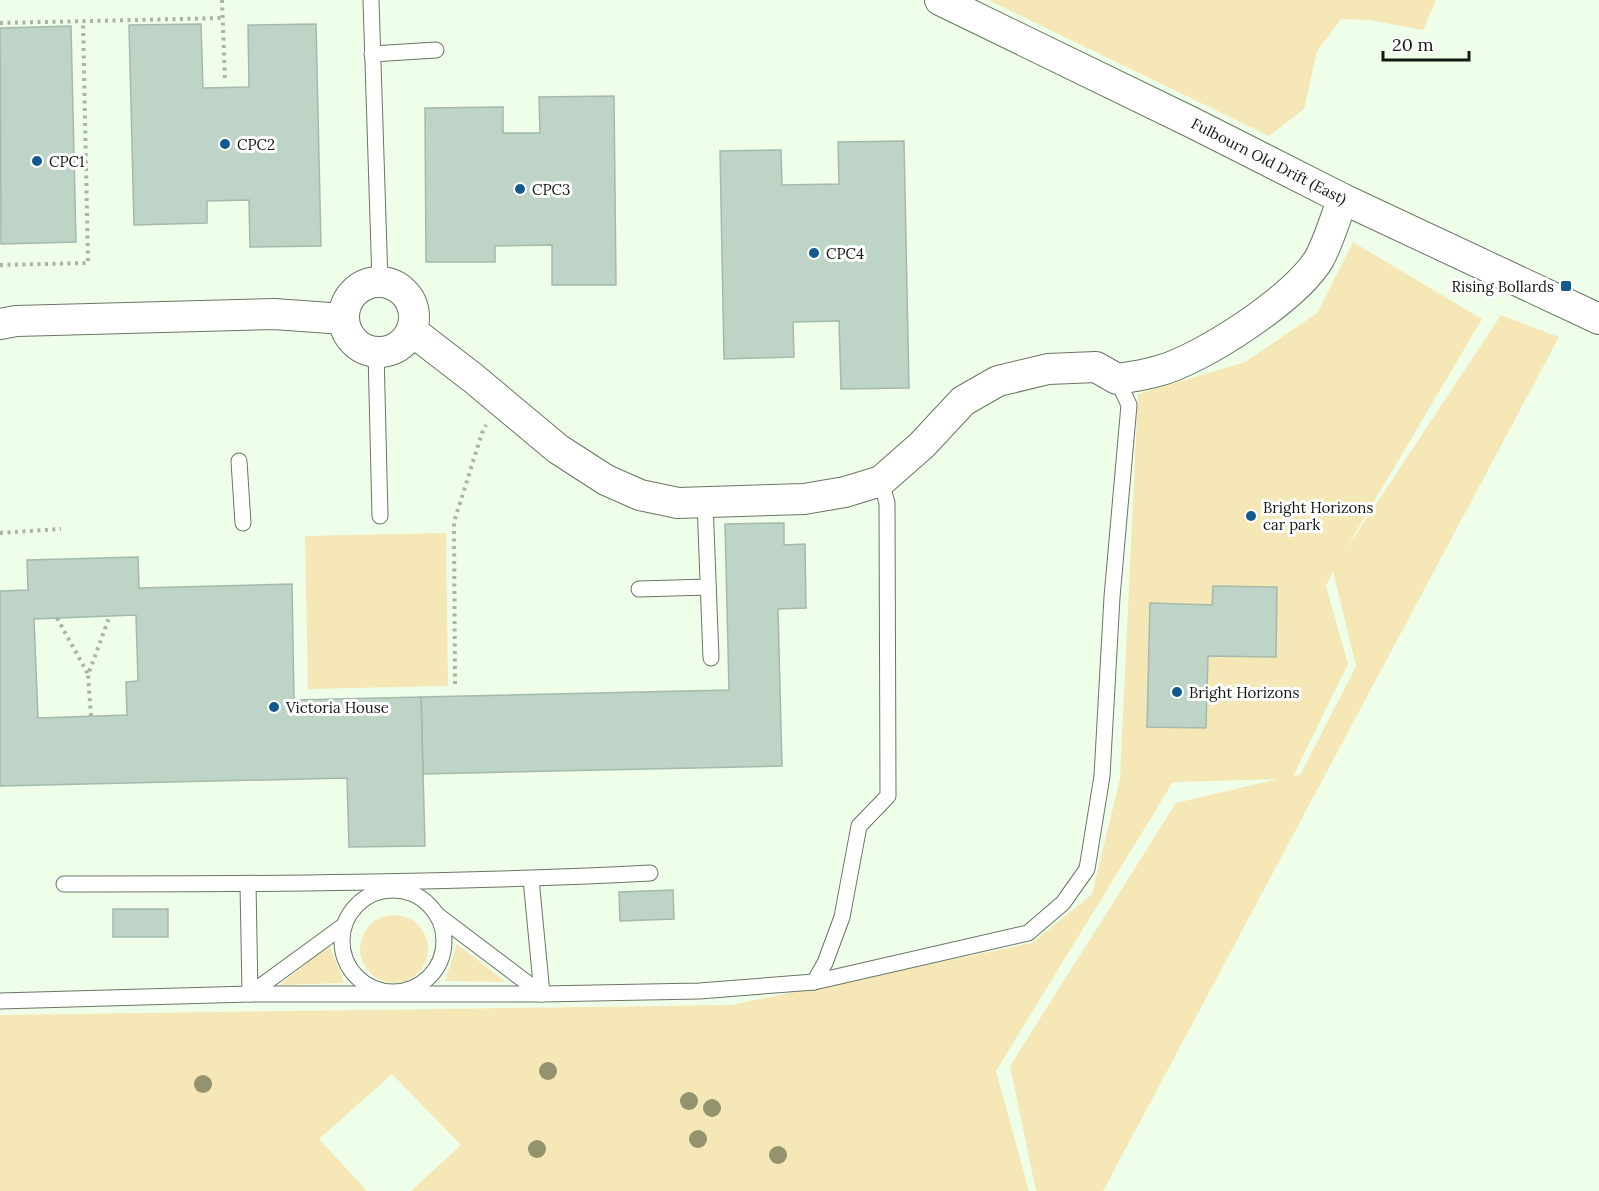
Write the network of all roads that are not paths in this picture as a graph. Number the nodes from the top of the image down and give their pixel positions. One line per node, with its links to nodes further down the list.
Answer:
1 (371, 0): 4 (lane)
2 (940, 0): 5 (street, Fulbourn Old Drift (East))
3 (436, 50): 4 (lane)
4 (372, 54): 6 (lane)
5 (1343, 199): 8 (street, Fulbourn Old Drift (East)); 12 (street)
6 (380, 282): 7 (street); 10 (street)
7 (344, 319): 9 (street); 11 (street)
8 (1599, 320)
9 (0, 324)
10 (412, 331): 11 (street); 15 (street)
11 (376, 352): 16 (lane)
12 (1117, 379): 14 (street); 27 (lane)
13 (239, 461): 17 (lane)
14 (882, 481): 15 (street); 27 (lane)
15 (705, 502): 18 (lane)
16 (380, 516)
17 (243, 523)
18 (708, 587): 19 (lane); 20 (lane)
19 (639, 589)
20 (711, 658)
21 (650, 873): 22 (lane)
22 (531, 879): 24 (lane); 30 (lane)
23 (64, 884): 24 (lane)
24 (248, 884): 28 (lane)
25 (436, 914): 26 (lane); 29 (lane); 30 (lane)
26 (343, 926): 28 (lane); 29 (lane)
27 (814, 982): 30 (lane)
28 (250, 993): 29 (lane); 31 (lane)
29 (402, 993): 30 (lane)
30 (542, 993)
31 (0, 1001)

